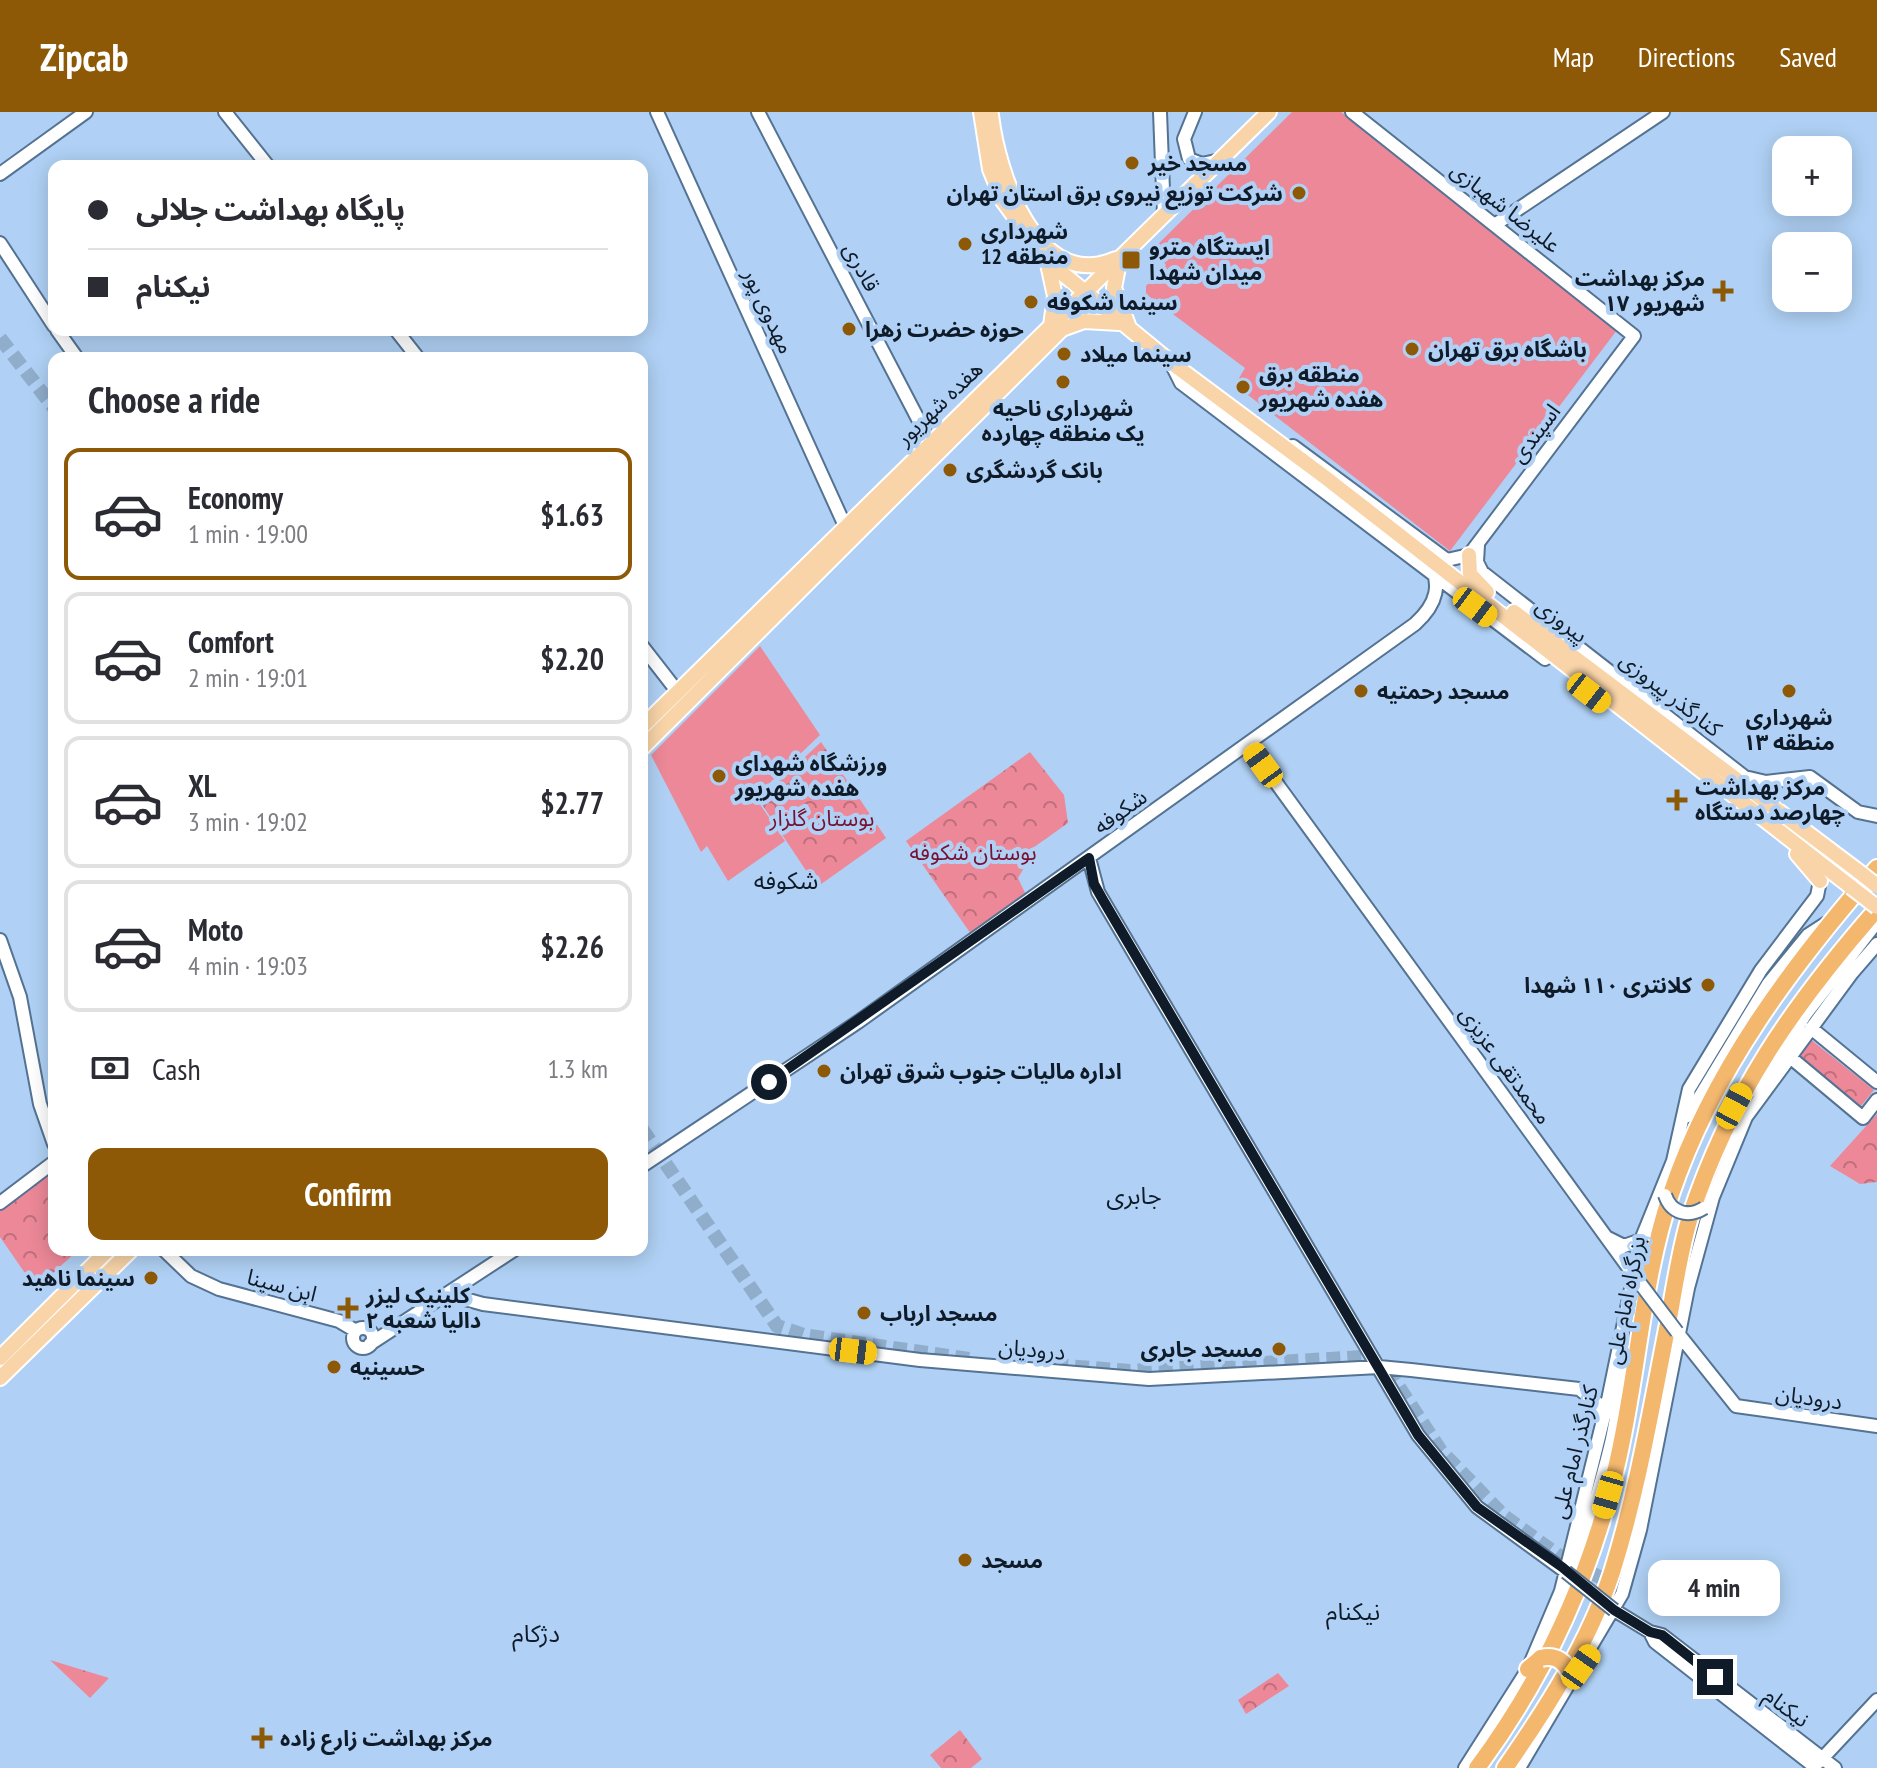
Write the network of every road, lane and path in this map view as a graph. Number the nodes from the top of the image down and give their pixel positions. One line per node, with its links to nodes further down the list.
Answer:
1 (86, 112): 16 (main road)
2 (225, 112): 15 (main road)
3 (657, 112): 33 (main road, مهدوی پور)
4 (758, 112): 32 (main road, قادرى)
5 (981, 112): 19 (main road)
6 (990, 112): 19 (main road)
7 (1160, 112): 12 (main road)
8 (1195, 112): 13 (main road)
9 (1269, 112): 14 (main road, هفده شهریور)
10 (1352, 112): 18 (main road, علیرضا شهبازی)
11 (1663, 112): 18 (main road)
12 (1161, 134): 13 (main road); 17 (main road)
13 (1184, 139): 14 (main road)
14 (1223, 159): 17 (main road, هفده شهریور)
15 (263, 160)
16 (0, 174)
17 (1164, 216): 21 (main road, هفده شهریور)
18 (1496, 224): 28 (main road, علیرضا شهبازی)
19 (1029, 232): 22 (main road, پیروزی)
20 (0, 243): 24 (main road)
21 (1120, 257): 22 (main road); 23 (main road, هفده شهریور); 26 (main road)
22 (1050, 259): 23 (main road, پیروزی); 25 (main road)
23 (1085, 293): 25 (main road, هفده شهریور); 26 (main road, پیروزی)
24 (48, 317)
25 (1051, 326): 32 (main road, هفده شهریور)
26 (1129, 329): 30 (main road, پیروزی); 40 (main road, هفده شهریور)
27 (401, 336): 29 (main road)
28 (1634, 336): 34 (main road, اسپندی)
29 (413, 352)
30 (1169, 361): 31 (main road, پیروزی); 37 (main road)
31 (1269, 434): 35 (main road, پیروزی); 36 (main road, پیروزی)
32 (930, 442): 33 (main road, هفده شهریور)
33 (845, 526): 38 (main road, هفده شهریور)
34 (1479, 542): 35 (main road, اسپندی); 49 (main road, کنارگذر پیروزی)
35 (1469, 555): 45 (main road, پیروزی)
36 (1426, 556): 37 (main road); 41 (main road, پیروزی)
37 (1436, 576): 39 (main road); 48 (main road, شکوفه)
38 (749, 620): 40 (main road); 44 (main road, هفده شهریور)
39 (1506, 630): 41 (main road); 43 (main road)
40 (758, 633): 47 (main road, هفده شهریور)
41 (1531, 637): 43 (main road); 45 (main road, پیروزی)
42 (648, 654): 44 (main road)
43 (1545, 659): 55 (main road)
44 (677, 691): 46 (main road, هفده شهریور)
45 (1643, 718): 49 (main road, پیروزی); 52 (main road, پیروزی)
46 (648, 721)
47 (648, 742)
48 (1248, 744): 53 (main road, شکوفه); 73 (main road, محمدتقی عزیزی)
49 (1723, 765): 50 (main road, کنارگذر پیروزی); 54 (main road, پیروزی)
50 (1745, 777): 51 (main road); 54 (main road, کنارگذر پیروزی)
51 (1877, 816)
52 (1808, 854): 55 (main road); 56 (main road, پیروزی, bridge)
53 (1089, 858): 68 (main road, شکوفه); 88 (main road, نیکنام)
54 (1871, 873): 57 (highway, بزرگراه امام علی)
55 (1820, 881): 67 (main road, کنارگذر امام علی)
56 (1876, 905): 96 (highway, بزرگراه امام علی)
57 (1834, 917): 67 (main road); 94 (highway, بزرگراه امام علی)
58 (1877, 922): 65 (main road)
59 (0, 940): 66 (main road)
60 (1877, 944): 61 (main road)
61 (1811, 1028): 62 (main road); 63 (main road)
62 (1790, 1057): 64 (main road); 65 (main road)
63 (1877, 1082)
64 (1877, 1100)
65 (1746, 1117): 71 (main road)
66 (48, 1133)
67 (1679, 1136): 70 (main road, کنارگذر امام علی)
68 (648, 1162)
69 (48, 1167): 72 (main road)
70 (1668, 1173): 71 (main road, bridge); 74 (main road, کنارگذر امام علی)
71 (1713, 1197): 85 (main road)
72 (0, 1203)
73 (1606, 1236): 74 (main road); 80 (main road, محمدتقی عزیزی)
74 (1641, 1240): 80 (main road, کنارگذر امام علی)
75 (102, 1256): 87 (main road)
76 (125, 1256): 89 (main road)
77 (170, 1256): 81 (main road, ابن سینا)
78 (181, 1256): 81 (main road, ابن سینا)
79 (505, 1256): 83 (main road)
80 (1633, 1274): 82 (main road, کنارگذر امام علی); 84 (main road, محمدتقی عزیزی, bridge)
81 (198, 1277): 83 (main road, ابن سینا)
82 (1629, 1291): 84 (main road); 86 (main road, کنارگذر امام علی)
83 (447, 1294): 88 (main road, درودیان)
84 (1659, 1307): 85 (main road, محمدتقی عزیزی, bridge)
85 (1677, 1332): 90 (main road, محمدتقی عزیزی); 95 (main road); 96 (main road)
86 (1619, 1343): 91 (main road, کنارگذر امام علی); 94 (main road)
87 (0, 1358)
88 (1379, 1367): 91 (main road, درودیان); 93 (main road, نیکنام)
89 (0, 1378)
90 (1736, 1406): 92 (main road, درودیان)
91 (1605, 1415): 93 (main road, کنارگذر امام علی)
92 (1877, 1426)
93 (1566, 1572): 95 (main road, نیکنام, bridge); 97 (main road, کنارگذر امام علی)
94 (1570, 1608): 102 (highway, بزرگراه امام علی)
95 (1614, 1610): 98 (main road); 100 (main road, نیکنام)
96 (1591, 1624): 103 (highway, بزرگراه امام علی)
97 (1534, 1663): 98 (highway, bridge); 101 (main road, کنارگذر امام علی)
98 (1571, 1678): 104 (main road)
99 (1877, 1700): 100 (main road)
100 (1817, 1764): 105 (main road, نیکنام)
101 (1465, 1768)
102 (1477, 1768)
103 (1505, 1768)
104 (1519, 1768)
105 (1835, 1768)

